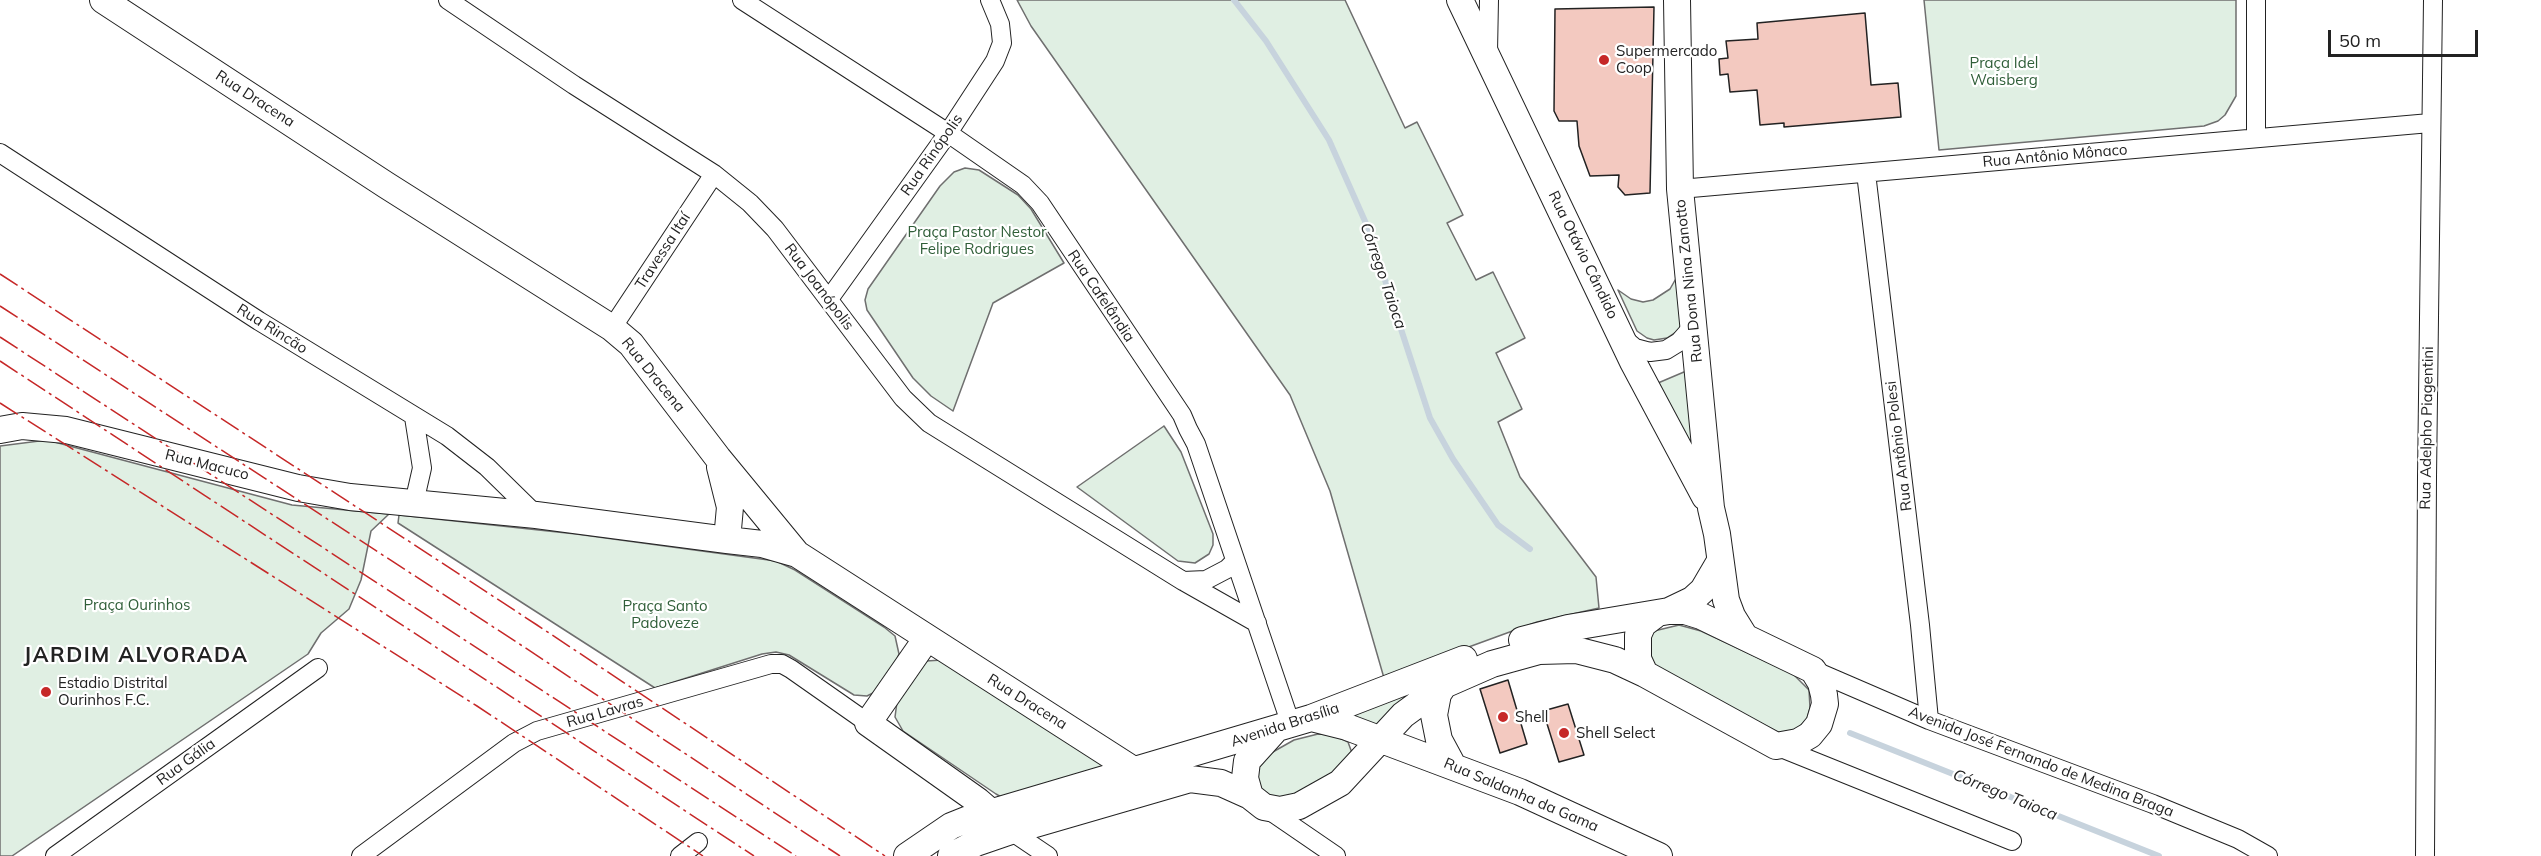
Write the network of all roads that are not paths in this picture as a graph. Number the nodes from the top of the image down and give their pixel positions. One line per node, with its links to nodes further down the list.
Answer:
1 (103, 0): 20 (main road, Rua Dracena)
2 (448, 0): 16 (street, Rua Joanópolis)
3 (742, 0): 12 (street, Rua Cafelândia)
4 (990, 0): 12 (street, Rua Rinópolis)
5 (1460, 0): 10 (main road, Rua Otávio Cândido)
6 (1489, 0): 10 (street)
7 (1677, 0): 17 (main road, Rua Dona Nina Zanotto)
8 (2256, 0): 13 (street)
9 (2433, 0): 11 (street, Rua Adelpho Piagentini)
10 (1488, 58): 21 (main road, Rua Otávio Cândido)
11 (2430, 123): 13 (street, Rua Antônio Mônaco); 63 (street, Rua Adelpho Piagentini)
12 (948, 134): 18 (street, Rua Rinópolis); 30 (street, Rua Cafelândia)
13 (2256, 138): 15 (street, Rua Antônio Mônaco)
14 (0, 153): 22 (street, Rua Rincão)
15 (1866, 173): 17 (street, Rua Antônio Mônaco); 41 (street, Rua Antônio Polesi)
16 (714, 174): 18 (street, Rua Joanópolis); 20 (street, Travessa Itaí)
17 (1680, 189): 19 (main road, Rua Dona Nina Zanotto)
18 (829, 299): 32 (street, Rua Joanópolis)
19 (1694, 325): 21 (street); 26 (main road, Rua Dona Nina Zanotto)
20 (612, 328): 24 (main road, Rua Dracena)
21 (1623, 338): 26 (main road, Rua Otávio Cândido)
22 (414, 417): 25 (street); 27 (street, Rua Rincão)
23 (0, 430): 25 (main road, Rua Macuco)
24 (718, 458): 28 (main road); 29 (main road, Rua Dracena)
25 (414, 503): 27 (main road, Rua Macuco)
26 (1711, 508): 31 (main road, Rua Dona Nina Zanotto)
27 (536, 515): 28 (main road, Rua Macuco)
28 (727, 540): 29 (main road, Rua Macuco)
29 (797, 554): 36 (main road, Rua Dracena)
30 (1235, 561): 32 (street); 34 (street, Rua Cafelândia)
31 (1720, 561): 33 (main road); 35 (main road, Rua Dona Nina Zanotto)
32 (1182, 581): 34 (street, Rua Joanópolis)
33 (1662, 613): 35 (main road, Avenida José Fernando de Medina Braga); 39 (main road); 43 (main road, Avenida Brasília)
34 (1257, 623): 43 (street, Rua Cafelândia)
35 (1745, 637): 38 (main road, Avenida José Fernando de Medina Braga)
36 (927, 638): 42 (main road); 47 (main road, Rua Dracena)
37 (318, 668): 54 (street, Rua Gália)
38 (1813, 670): 41 (street, Avenida José Fernando de Medina Braga); 45 (main road)
39 (1645, 674): 40 (main road); 45 (main road)
40 (1444, 685): 44 (main road); 46 (main road)
41 (1929, 720): 62 (street, Avenida José Fernando de Medina Braga)
42 (867, 723): 49 (main road, Rua Lavras); 55 (street, Rua Lavras)
43 (1292, 724): 44 (main road, Rua Saldanha da Gama); 47 (main road, Avenida Brasília); 48 (main road)
44 (1380, 740): 46 (main road, Rua Saldanha da Gama); 48 (main road)
45 (1776, 746): 53 (street)
46 (1453, 766): 61 (main road, Rua Saldanha da Gama)
47 (1135, 771): 49 (main road, Avenida Brasília)
48 (1257, 801): 50 (main road); 60 (street)
49 (992, 812): 51 (main road, Rua Lavras); 57 (main road, Avenida Brasília)
50 (1047, 821): 51 (main road); 59 (street)
51 (1011, 831): 58 (main road); 59 (street)
52 (698, 842): 56 (street)
53 (2012, 842)
54 (55, 856)
55 (361, 856)
56 (680, 856)
57 (907, 856)
58 (951, 856)
59 (1048, 856)
60 (1336, 856)
61 (1659, 856)
62 (2268, 856)
63 (2426, 856)

